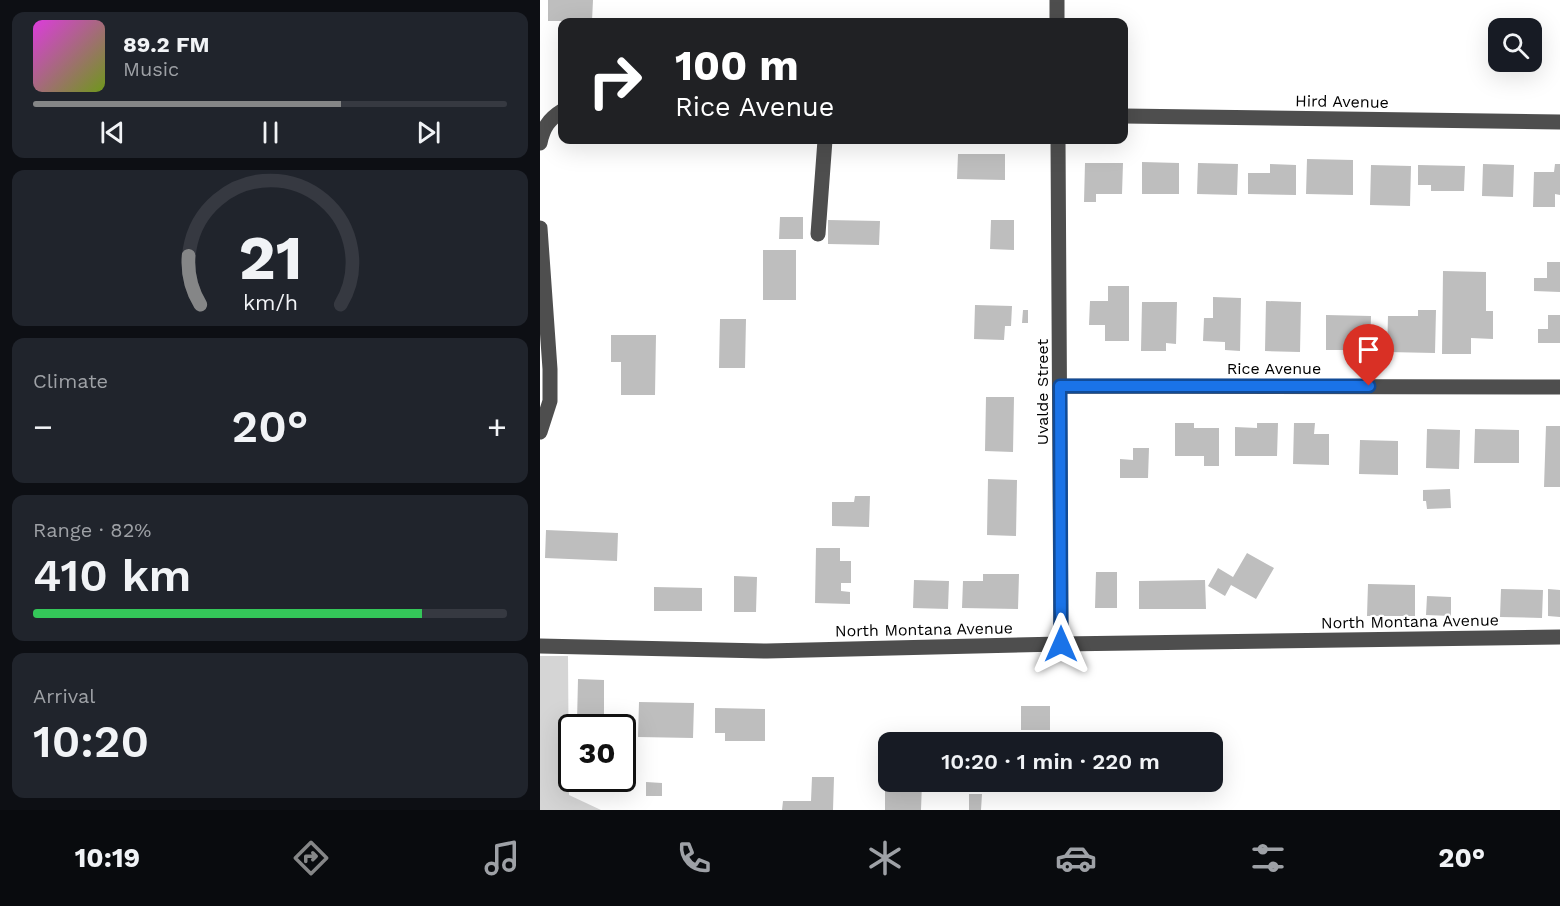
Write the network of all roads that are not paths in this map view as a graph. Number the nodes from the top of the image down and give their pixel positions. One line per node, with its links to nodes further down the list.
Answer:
1 (1057, 0): 2 (street)
2 (1057, 18)
3 (558, 114): 6 (street)
4 (1128, 116): 5 (street, Hird Avenue)
5 (1560, 122)
6 (540, 142)
7 (825, 144): 10 (street)
8 (1058, 144): 13 (street, Uvalde Street)
9 (540, 228): 11 (street)
10 (818, 234)
11 (541, 263): 12 (street)
12 (543, 297): 15 (street)
13 (1060, 386): 14 (street, Rice Avenue); 17 (street, Uvalde Street)
14 (1560, 387)
15 (540, 432)
16 (1560, 637): 17 (street, North Montana Avenue)
17 (1061, 644): 18 (street, North Montana Avenue)
18 (540, 646)

